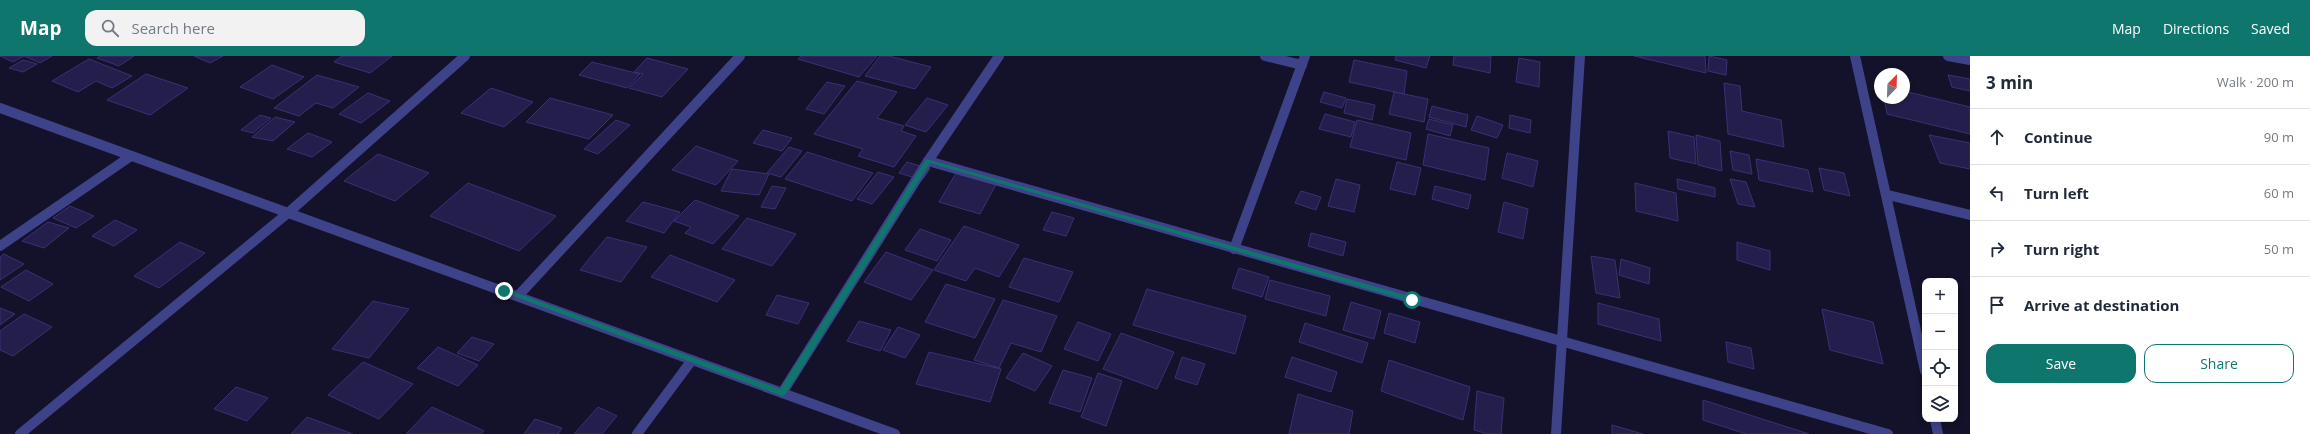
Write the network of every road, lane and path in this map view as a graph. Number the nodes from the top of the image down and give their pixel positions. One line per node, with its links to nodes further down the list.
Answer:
1 (464, 56): 15 (street)
2 (740, 56): 19 (street)
3 (999, 56): 13 (street)
4 (1265, 56): 10 (street)
5 (1305, 56): 10 (street)
6 (1580, 56): 20 (street)
7 (1855, 56): 14 (street)
8 (1948, 56): 9 (street)
9 (1970, 60)
10 (1302, 65): 18 (street)
11 (0, 108): 12 (street)
12 (131, 156): 15 (street); 17 (street)
13 (928, 161): 18 (street); 23 (street)
14 (1888, 195): 16 (street); 21 (street)
15 (288, 213): 19 (street); 25 (street)
16 (1970, 215)
17 (0, 246)
18 (1234, 249): 20 (street)
19 (518, 296): 22 (street)
20 (1561, 342): 28 (street); 29 (street)
21 (1922, 357)
22 (692, 360): 23 (street); 26 (street)
23 (782, 392): 27 (street)
24 (1936, 422): 30 (street)
25 (20, 434)
26 (637, 434)
27 (895, 434)
28 (1556, 434)
29 (1888, 434)
30 (1938, 434)

